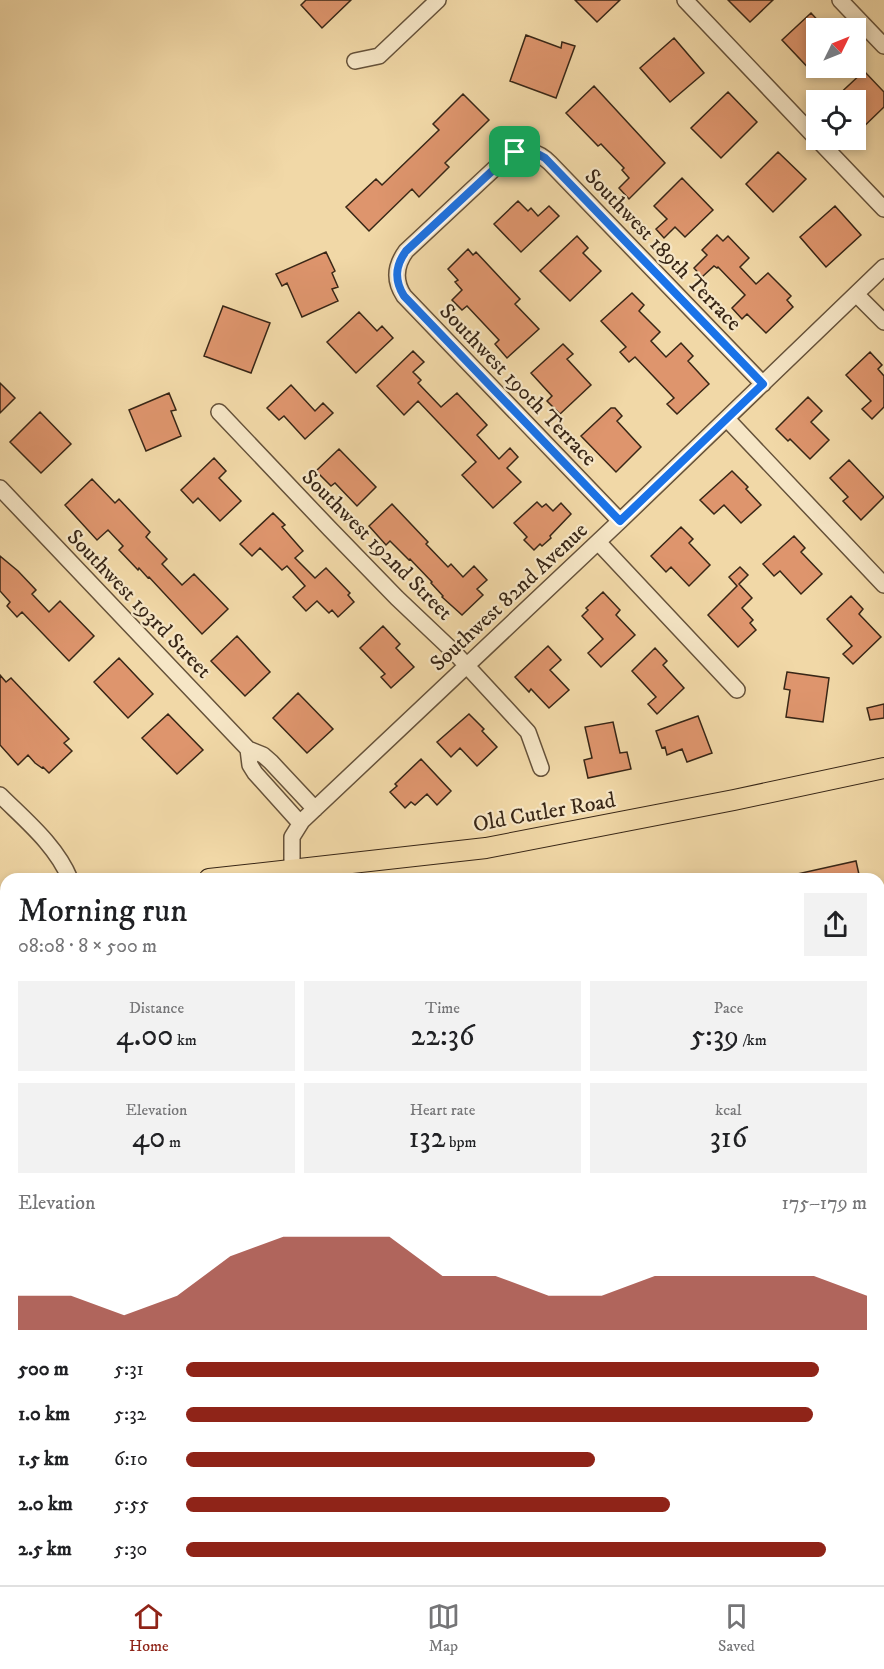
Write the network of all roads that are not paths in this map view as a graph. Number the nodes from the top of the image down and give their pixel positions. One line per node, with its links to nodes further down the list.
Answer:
1 (438, 0): 5 (street)
2 (685, 0): 6 (street)
3 (840, 0): 4 (street)
4 (884, 46)
5 (355, 62)
6 (806, 127)
7 (828, 150): 8 (street)
8 (884, 209)
9 (884, 267): 11 (street, Southwest 82nd Avenue)
10 (397, 272): 13 (street, Southwest 189th Terrace); 17 (street, Southwest 190th Terrace)
11 (856, 294): 12 (street); 13 (street, Southwest 82nd Avenue)
12 (884, 322)
13 (763, 384): 15 (street, Southwest 82nd Avenue)
14 (219, 412): 20 (street, Southwest 192nd Street)
15 (726, 419): 17 (street, Southwest 82nd Avenue); 19 (street)
16 (0, 488): 22 (street, Southwest 193rd Street)
17 (620, 521): 18 (street, Southwest 82nd Avenue)
18 (598, 542): 20 (street, Southwest 82nd Avenue); 21 (street)
19 (884, 585)
20 (467, 666): 23 (street, Southwest 192nd Street); 28 (street, Southwest 82nd Avenue)
21 (737, 690)
22 (248, 749): 25 (street, Southwest 193rd Street); 26 (street, Southwest 193rd Street)
23 (541, 768)
24 (884, 768): 30 (main road, Old Cutler Road)
25 (279, 770): 26 (street); 28 (street, Southwest 193rd Street)
26 (264, 785): 29 (street, Southwest 193rd Street)
27 (0, 795): 31 (street)
28 (315, 809): 29 (street, Southwest 82nd Avenue)
29 (300, 823): 30 (street)
30 (292, 869): 32 (main road, Old Cutler Road)
31 (67, 873)
32 (259, 873)

